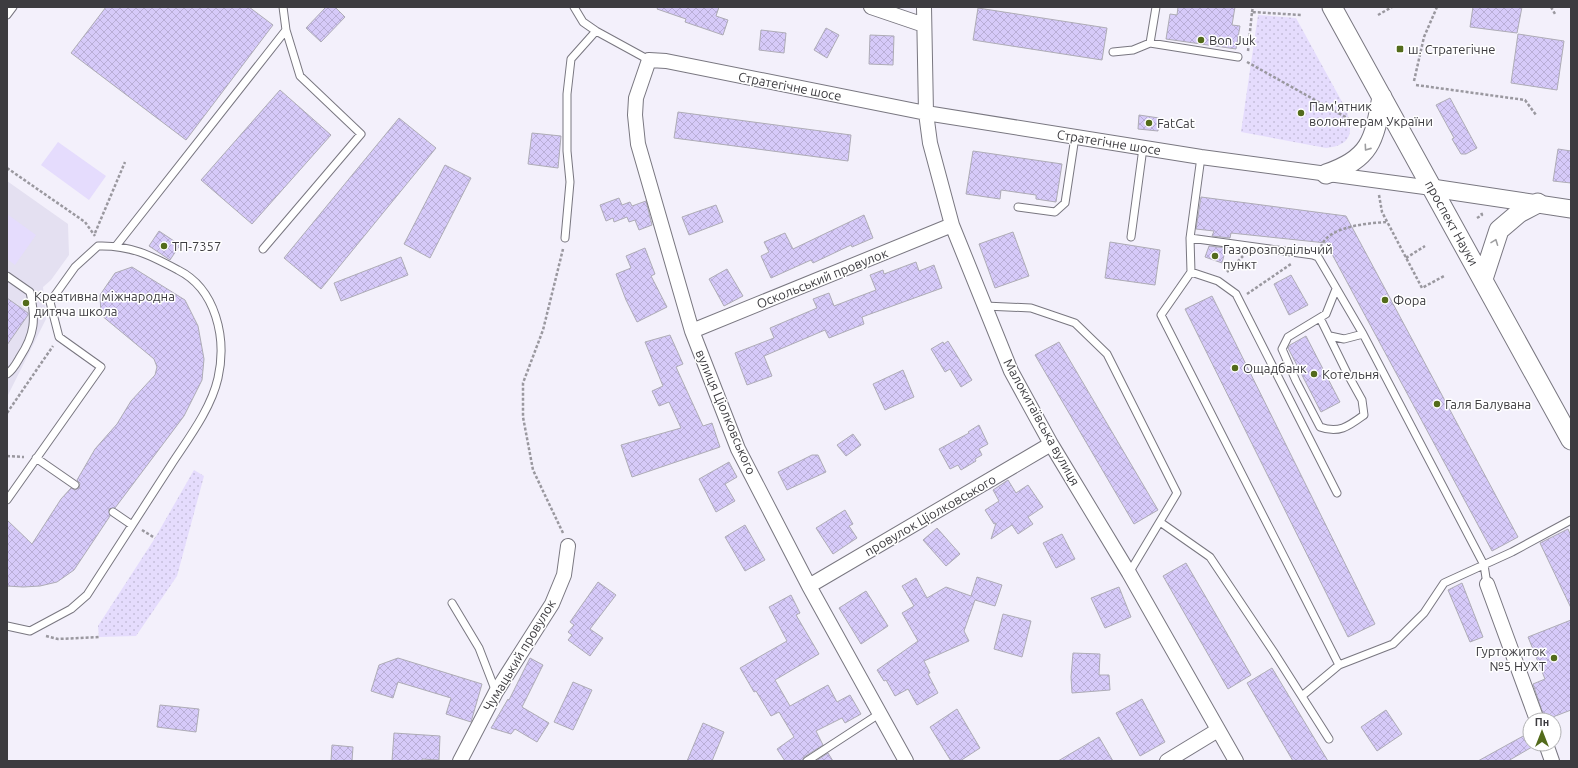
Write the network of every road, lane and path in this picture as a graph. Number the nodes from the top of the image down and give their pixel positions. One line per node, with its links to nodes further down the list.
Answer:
1 (13, 7): 14 (lane)
2 (283, 7): 18 (lane)
3 (574, 7): 19 (lane)
4 (871, 7): 17 (street)
5 (924, 7): 17 (street, Малокитаївська вулиця)
6 (1156, 7): 20 (lane)
7 (1253, 7): 12 (path)
8 (1332, 7): 26 (main road, проспект Науки)
9 (1392, 7): 16 (path)
10 (1437, 7): 24 (path)
11 (1551, 7): 13 (path)
12 (1252, 12): 15 (path); 22 (path)
13 (1554, 14)
14 (7, 15)
15 (1301, 15)
16 (1378, 15)
17 (924, 25): 27 (street, Малокитаївська вулиця)
18 (286, 30): 48 (lane); 51 (lane)
19 (596, 31): 23 (lane); 45 (lane)
20 (1150, 43): 21 (lane); 22 (lane)
21 (1113, 52)
22 (1238, 57): 29 (path)
23 (649, 60): 27 (street, Стратегічне шосе); 64 (street, вулиця Ціолковського)
24 (1414, 81)
25 (1416, 85): 28 (path)
26 (1382, 97): 35 (main road, one-way to 35); 36 (main road, проспект Науки)
27 (926, 114): 30 (street, Стратегічне шосе); 42 (street, Малокитаївська вулиця)
28 (1536, 115)
29 (1358, 124)
30 (1075, 137): 31 (street, Стратегічне шосе); 39 (lane)
31 (1143, 148): 32 (street, Стратегічне шосе); 44 (lane)
32 (1201, 156): 35 (street, Стратегічне шосе); 46 (lane)
33 (125, 162): 43 (path)
34 (7, 168): 43 (path)
35 (1326, 174): 36 (street, Стратегічне шосе)
36 (1432, 188): 38 (street, Стратегічне шосе); 58 (main road, проспект Науки)
37 (1378, 194): 41 (path)
38 (1538, 203): 40 (street, Стратегічне шосе); 58 (main road, one-way to 38)
39 (1018, 207)
40 (1571, 209)
41 (1387, 222): 53 (path); 54 (path)
42 (952, 225): 62 (street, Малокитаївська вулиця); 64 (street, Оскольський провулок)
43 (94, 233): 47 (path)
44 (1131, 237)
45 (565, 238): 80 (path)
46 (1190, 238): 50 (lane); 55 (lane)
47 (98, 246): 48 (lane); 67 (lane)
48 (116, 246): 79 (lane)
49 (1425, 246): 54 (path)
50 (1252, 247): 52 (lane); 59 (path)
51 (262, 249)
52 (1305, 255): 53 (lane); 61 (path)
53 (1318, 257): 60 (lane)
54 (1406, 258): 57 (path)
55 (1191, 272): 59 (lane); 89 (lane)
56 (7, 276): 68 (lane)
57 (1444, 276)
58 (1483, 279): 70 (main road, проспект Науки)
59 (1218, 281): 61 (lane)
60 (1336, 289): 63 (lane); 65 (lane)
61 (1239, 299): 74 (lane)
62 (985, 306): 71 (street, Малокитаївська вулиця); 78 (lane)
63 (1320, 318): 66 (lane); 66 (lane)
64 (692, 331): 84 (street, вулиця Ціолковського)
65 (1363, 334): 66 (lane); 81 (lane)
66 (1330, 336)
67 (59, 337): 69 (path); 72 (lane)
68 (7, 374)
69 (7, 413)
70 (1571, 440)
71 (1051, 444): 82 (street, Малокитаївська вулиця); 84 (street, провулок Ціолковського)
72 (36, 458): 73 (lane); 75 (lane)
73 (75, 485)
74 (1337, 493)
75 (7, 500)
76 (113, 512): 79 (lane)
77 (1571, 520): 81 (lane)
78 (1160, 522): 82 (lane); 91 (lane)
79 (132, 525): 87 (lane)
80 (568, 546): 90 (street, Чумацький провулок)
81 (1484, 565): 83 (lane); 89 (lane)
82 (1129, 573): 94 (street, Малокитаївська вулиця)
83 (1487, 584): 92 (street)
84 (809, 586): 93 (street, вулиця Ціолковського)
85 (452, 603): 90 (lane)
86 (7, 626): 87 (lane)
87 (30, 631): 88 (path)
88 (99, 637)
89 (1339, 665): 91 (lane)
90 (496, 692): 96 (street, Чумацький провулок)
91 (1302, 696): 95 (lane)
92 (1534, 712)
93 (879, 714): 97 (lane); 98 (street, вулиця Ціолковського)
94 (1218, 730): 99 (street); 100 (street, Малокитаївська вулиця)
95 (1329, 739)
96 (460, 761)
97 (807, 761)
98 (906, 761)
99 (1167, 761)
100 (1236, 761)

